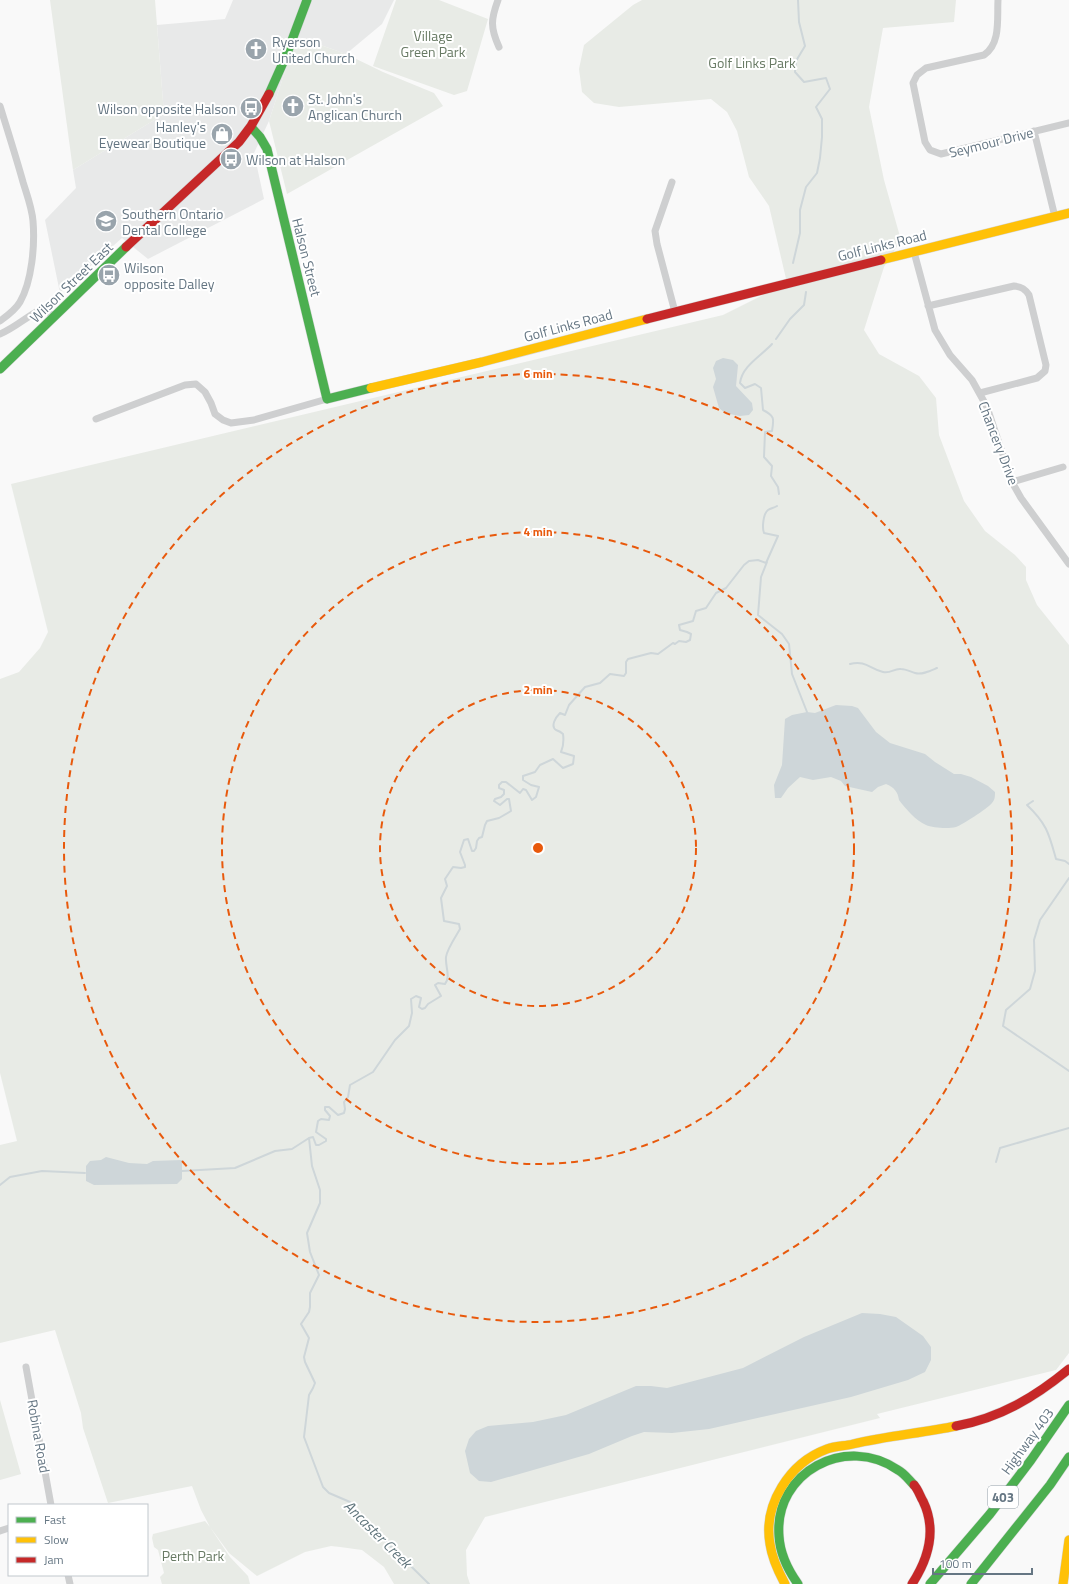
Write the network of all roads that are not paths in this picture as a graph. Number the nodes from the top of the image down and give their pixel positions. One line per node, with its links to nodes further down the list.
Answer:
1 (307, 0): 7 (main road, Wilson Street East)
2 (498, 0): 4 (street)
3 (998, 0): 8 (street, Seymour Drive)
4 (499, 46)
5 (0, 106): 16 (street)
6 (1069, 123): 8 (street, Seymour Drive)
7 (251, 128): 15 (main road, Wilson Street East); 20 (main road, Halson Street)
8 (1034, 131): 11 (street)
9 (672, 182): 14 (street)
10 (1069, 213): 11 (main road, Golf Links Road)
11 (1055, 216): 12 (main road, Golf Links Road)
12 (914, 252): 13 (street, Chancery Drive); 14 (main road, Golf Links Road)
13 (928, 306): 19 (street, Chancery Drive); 19 (street)
14 (675, 312): 20 (main road, Golf Links Road)
15 (55, 317): 17 (street); 18 (main road, Wilson Street East)
16 (0, 320)
17 (0, 334)
18 (0, 369)
19 (980, 393): 23 (street, Chancery Drive)
20 (327, 399): 21 (street, Golf Links Road)
21 (96, 419)
22 (1063, 467): 23 (street)
23 (1012, 482): 24 (street, Chancery Drive)
24 (1069, 564)
25 (26, 1367): 29 (street, Robina Road)
26 (1069, 1369): 31 (main road)
27 (1069, 1405): 34 (main road, Highway 403 / 403)
28 (1069, 1457): 35 (main road, 403)
29 (51, 1504)
30 (1069, 1540): 36 (main road)
31 (785, 1584)
32 (798, 1584): 33 (main road)
33 (912, 1584)
34 (930, 1584)
35 (971, 1584)
36 (1063, 1584)

